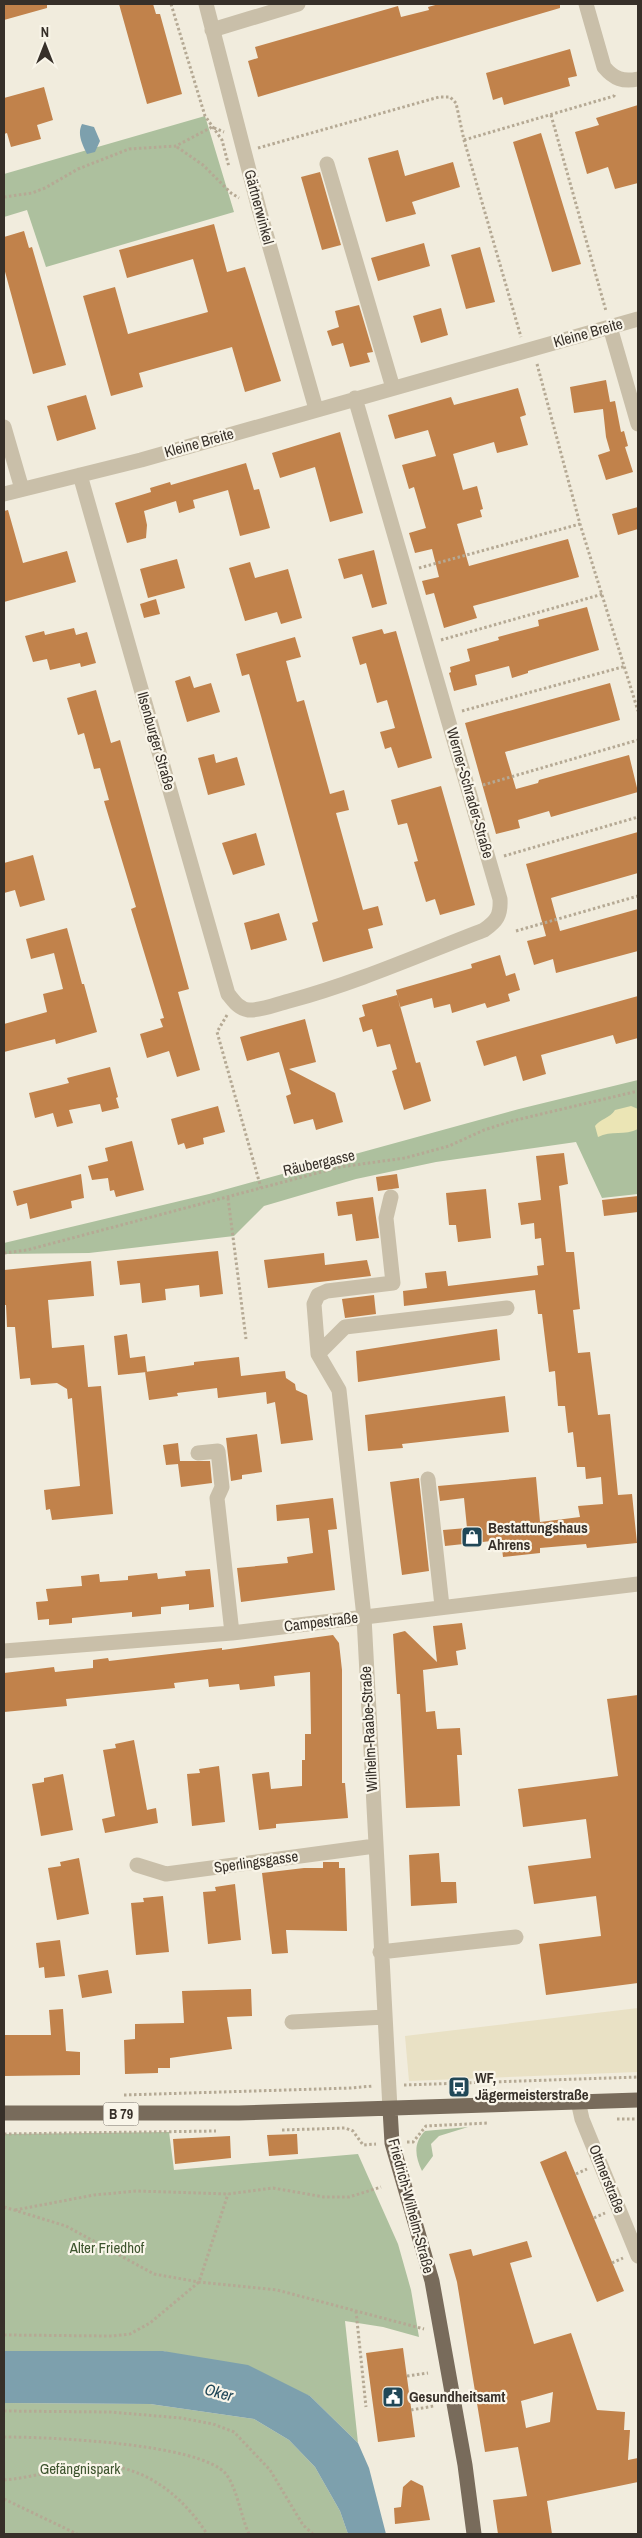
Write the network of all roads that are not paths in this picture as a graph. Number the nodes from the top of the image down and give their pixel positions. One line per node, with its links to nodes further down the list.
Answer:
1 (206, 4): 4 (street, Gärtnerwinkel)
2 (298, 4): 4 (street)
3 (586, 4): 5 (street)
4 (212, 30): 11 (street, Gärtnerwinkel)
5 (638, 79)
6 (327, 164): 9 (street)
7 (638, 319): 8 (street, Kleine Breite)
8 (610, 327): 9 (street, Kleine Breite); 12 (street)
9 (393, 388): 10 (street, Kleine Breite)
10 (355, 398): 11 (street, Kleine Breite); 17 (street, Werner-Schrader-Straße)
11 (316, 409): 14 (street, Kleine Breite)
12 (638, 424)
13 (4, 427): 15 (street)
14 (80, 475): 15 (street, Kleine Breite); 17 (street, Ilsenburger Straße)
15 (22, 489): 16 (street, Kleine Breite)
16 (4, 494)
17 (236, 1005)
18 (391, 1197): 20 (street)
19 (507, 1308): 20 (street)
20 (318, 1354): 25 (street, Wilhelm-Raabe-Straße)
21 (198, 1453): 26 (street)
22 (428, 1479): 24 (street)
23 (638, 1584): 24 (street, Campestraße)
24 (442, 1606): 25 (street, Campestraße)
25 (364, 1617): 26 (street, Campestraße); 28 (street, Wilhelm-Raabe-Straße)
26 (232, 1633): 27 (street, Campestraße)
27 (4, 1651)
28 (375, 1846): 29 (street, Sperlingsgasse); 31 (street, Wilhelm-Raabe-Straße)
29 (137, 1865)
30 (516, 1937): 31 (street)
31 (380, 1952): 32 (street, Wilhelm-Raabe-Straße)
32 (385, 2017): 33 (street); 36 (street, Wilhelm-Raabe-Straße)
33 (292, 2022)
34 (638, 2100): 35 (main road, B 79)
35 (578, 2101): 36 (main road, B 79); 38 (street, Ottmerstraße)
36 (390, 2110): 37 (main road, B 79); 39 (main road, Friedrich-Wilhelm-Straße)
37 (4, 2113)
38 (638, 2256)
39 (474, 2534)

